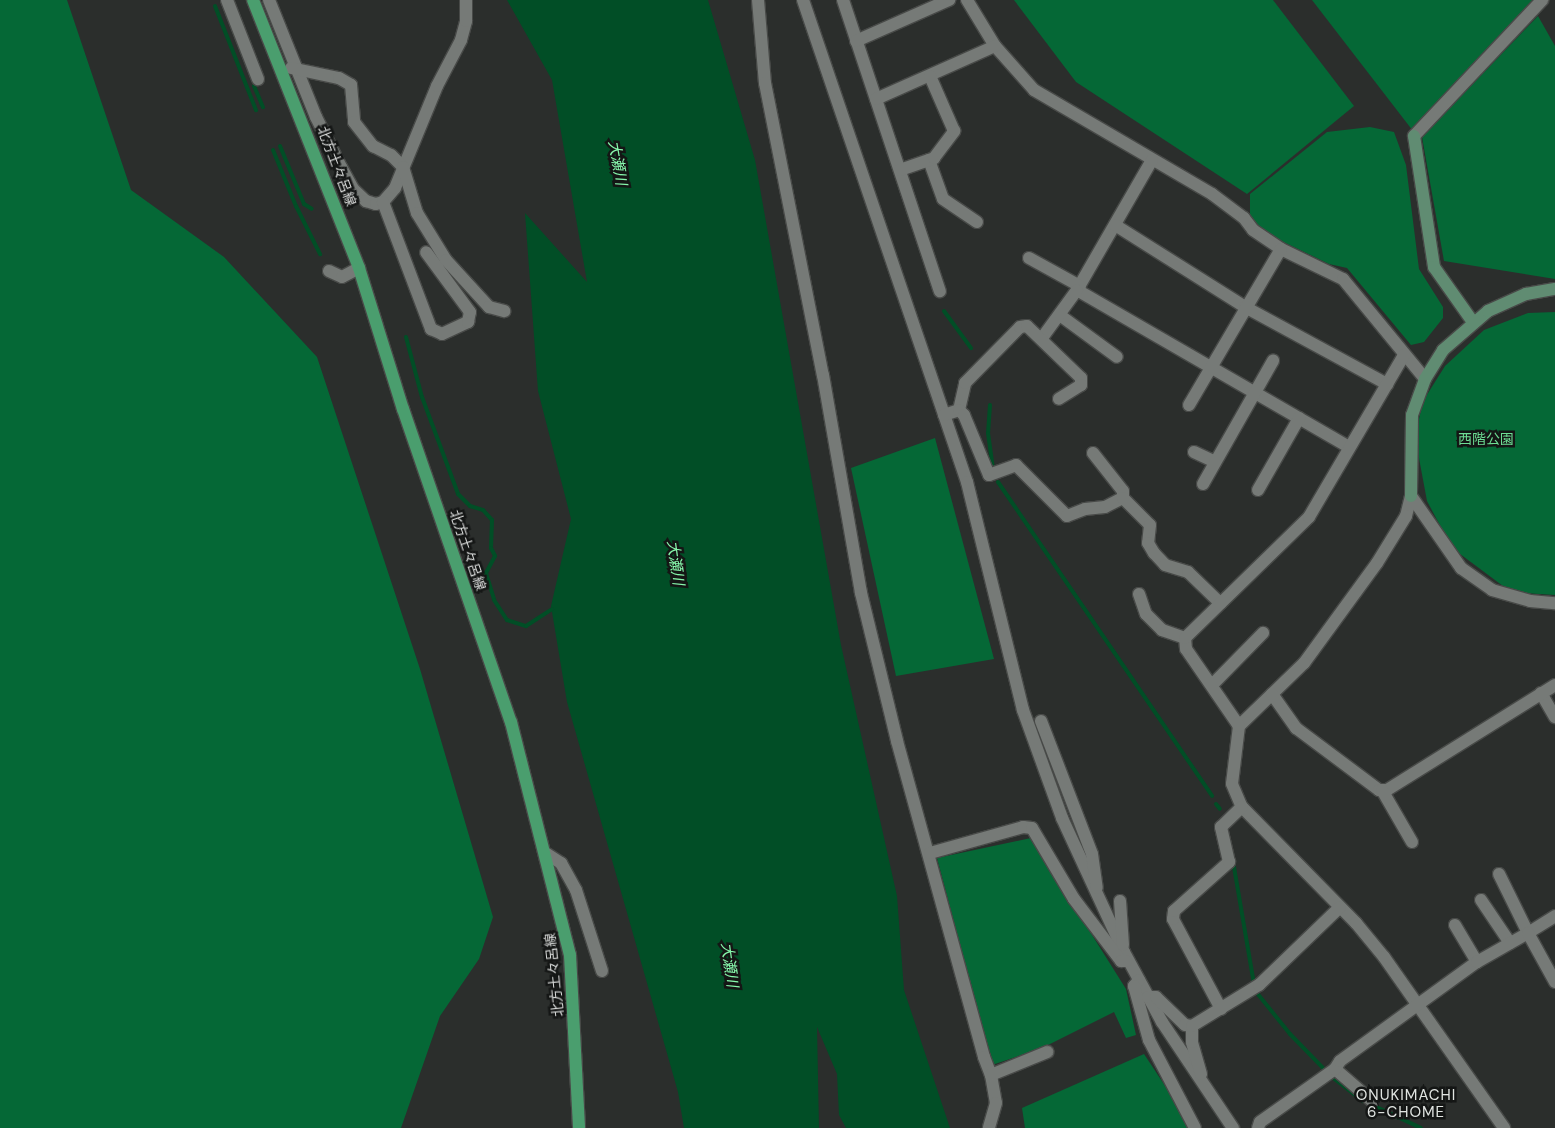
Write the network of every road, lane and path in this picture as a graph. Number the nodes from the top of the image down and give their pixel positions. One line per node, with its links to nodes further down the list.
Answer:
1 (227, 0): 16 (street)
2 (253, 0): 13 (main road, 北方土々呂線)
3 (269, 0): 14 (street)
4 (466, 0): 20 (street)
5 (758, 0): 73 (street)
6 (803, 0): 48 (street)
7 (843, 0): 11 (street)
8 (949, 0): 11 (street)
9 (967, 0): 12 (street)
10 (1542, 0): 36 (street)
11 (856, 41): 17 (street)
12 (994, 46): 15 (street); 19 (street)
13 (281, 66): 14 (street); 28 (main road, 北方土々呂線)
14 (296, 68): 20 (street); 22 (street)
15 (930, 76): 17 (street); 18 (street)
16 (258, 79)
17 (876, 99): 21 (street)
18 (929, 160): 21 (street); 23 (street)
19 (1152, 160): 24 (street); 25 (street)
20 (403, 167): 22 (street); 34 (street)
21 (900, 170): 32 (street)
22 (383, 202): 26 (street)
23 (976, 222)
24 (1115, 225): 30 (street); 33 (street)
25 (1281, 249): 33 (street); 38 (street)
26 (426, 252)
27 (1029, 258): 30 (street)
28 (359, 268): 29 (street); 74 (main road, 北方土々呂線)
29 (329, 271)
30 (1079, 288): 35 (street); 41 (street)
31 (1555, 289): 36 (street)
32 (940, 291)
33 (1246, 307): 41 (street); 43 (street)
34 (504, 311)
35 (1061, 316): 37 (street); 39 (street)
36 (1473, 322): 42 (street)
37 (1042, 338): 45 (street); 47 (street)
38 (1404, 355): 42 (street); 43 (street)
39 (1117, 357)
40 (1273, 361): 44 (street)
41 (1210, 368): 44 (street); 46 (street)
42 (1425, 379): 56 (street)
43 (1387, 384): 50 (street)
44 (1253, 392): 49 (street); 53 (street)
45 (1059, 400)
46 (1188, 405)
47 (959, 410): 48 (street); 57 (street)
48 (944, 415): 76 (street)
49 (1299, 418): 50 (street); 55 (street)
50 (1349, 447): 59 (street)
51 (1194, 452): 53 (street)
52 (1093, 453): 57 (street)
53 (1215, 462): 54 (street)
54 (1203, 484)
55 (1258, 490)
56 (1411, 496): 60 (street); 65 (street)
57 (1123, 498): 59 (street)
58 (1139, 594): 62 (street)
59 (1220, 603): 62 (street)
60 (1555, 603)
61 (1263, 633): 63 (street)
62 (1185, 638): 63 (street)
63 (1212, 685): 69 (street)
64 (1555, 685): 66 (street)
65 (1272, 694): 69 (street); 70 (street)
66 (1541, 694): 67 (street); 70 (street)
67 (1555, 717)
68 (1041, 721): 76 (street)
69 (1239, 726): 71 (street)
70 (1382, 790): 72 (street)
71 (1242, 807): 79 (street); 91 (street)
72 (1412, 842)
73 (930, 853): 84 (street); 95 (street)
74 (547, 854): 86 (street); 98 (main road, 北方土々呂線)
75 (1499, 874): 82 (street)
76 (1096, 896): 84 (street)
77 (1481, 900): 83 (street)
78 (1120, 901): 84 (street)
79 (1340, 907): 90 (street); 91 (street)
80 (1555, 916): 82 (street)
81 (1455, 925): 85 (street)
82 (1528, 933): 83 (street); 88 (street)
83 (1510, 943): 85 (street)
84 (1126, 957): 87 (street)
85 (1477, 962): 90 (street)
86 (602, 971)
87 (1139, 980): 89 (street); 100 (street)
88 (1555, 982)
89 (1148, 997): 92 (street); 96 (street)
90 (1418, 1006): 94 (street); 103 (street)
91 (1221, 1009): 92 (street)
92 (1192, 1026): 96 (street)
93 (1046, 1052): 95 (street)
94 (1335, 1069): 97 (street); 102 (street)
95 (992, 1074): 99 (street)
96 (1205, 1088): 101 (street)
97 (1372, 1101)
98 (581, 1126)
99 (989, 1128)
100 (1195, 1128)
101 (1233, 1128)
102 (1258, 1128)
103 (1504, 1128)

